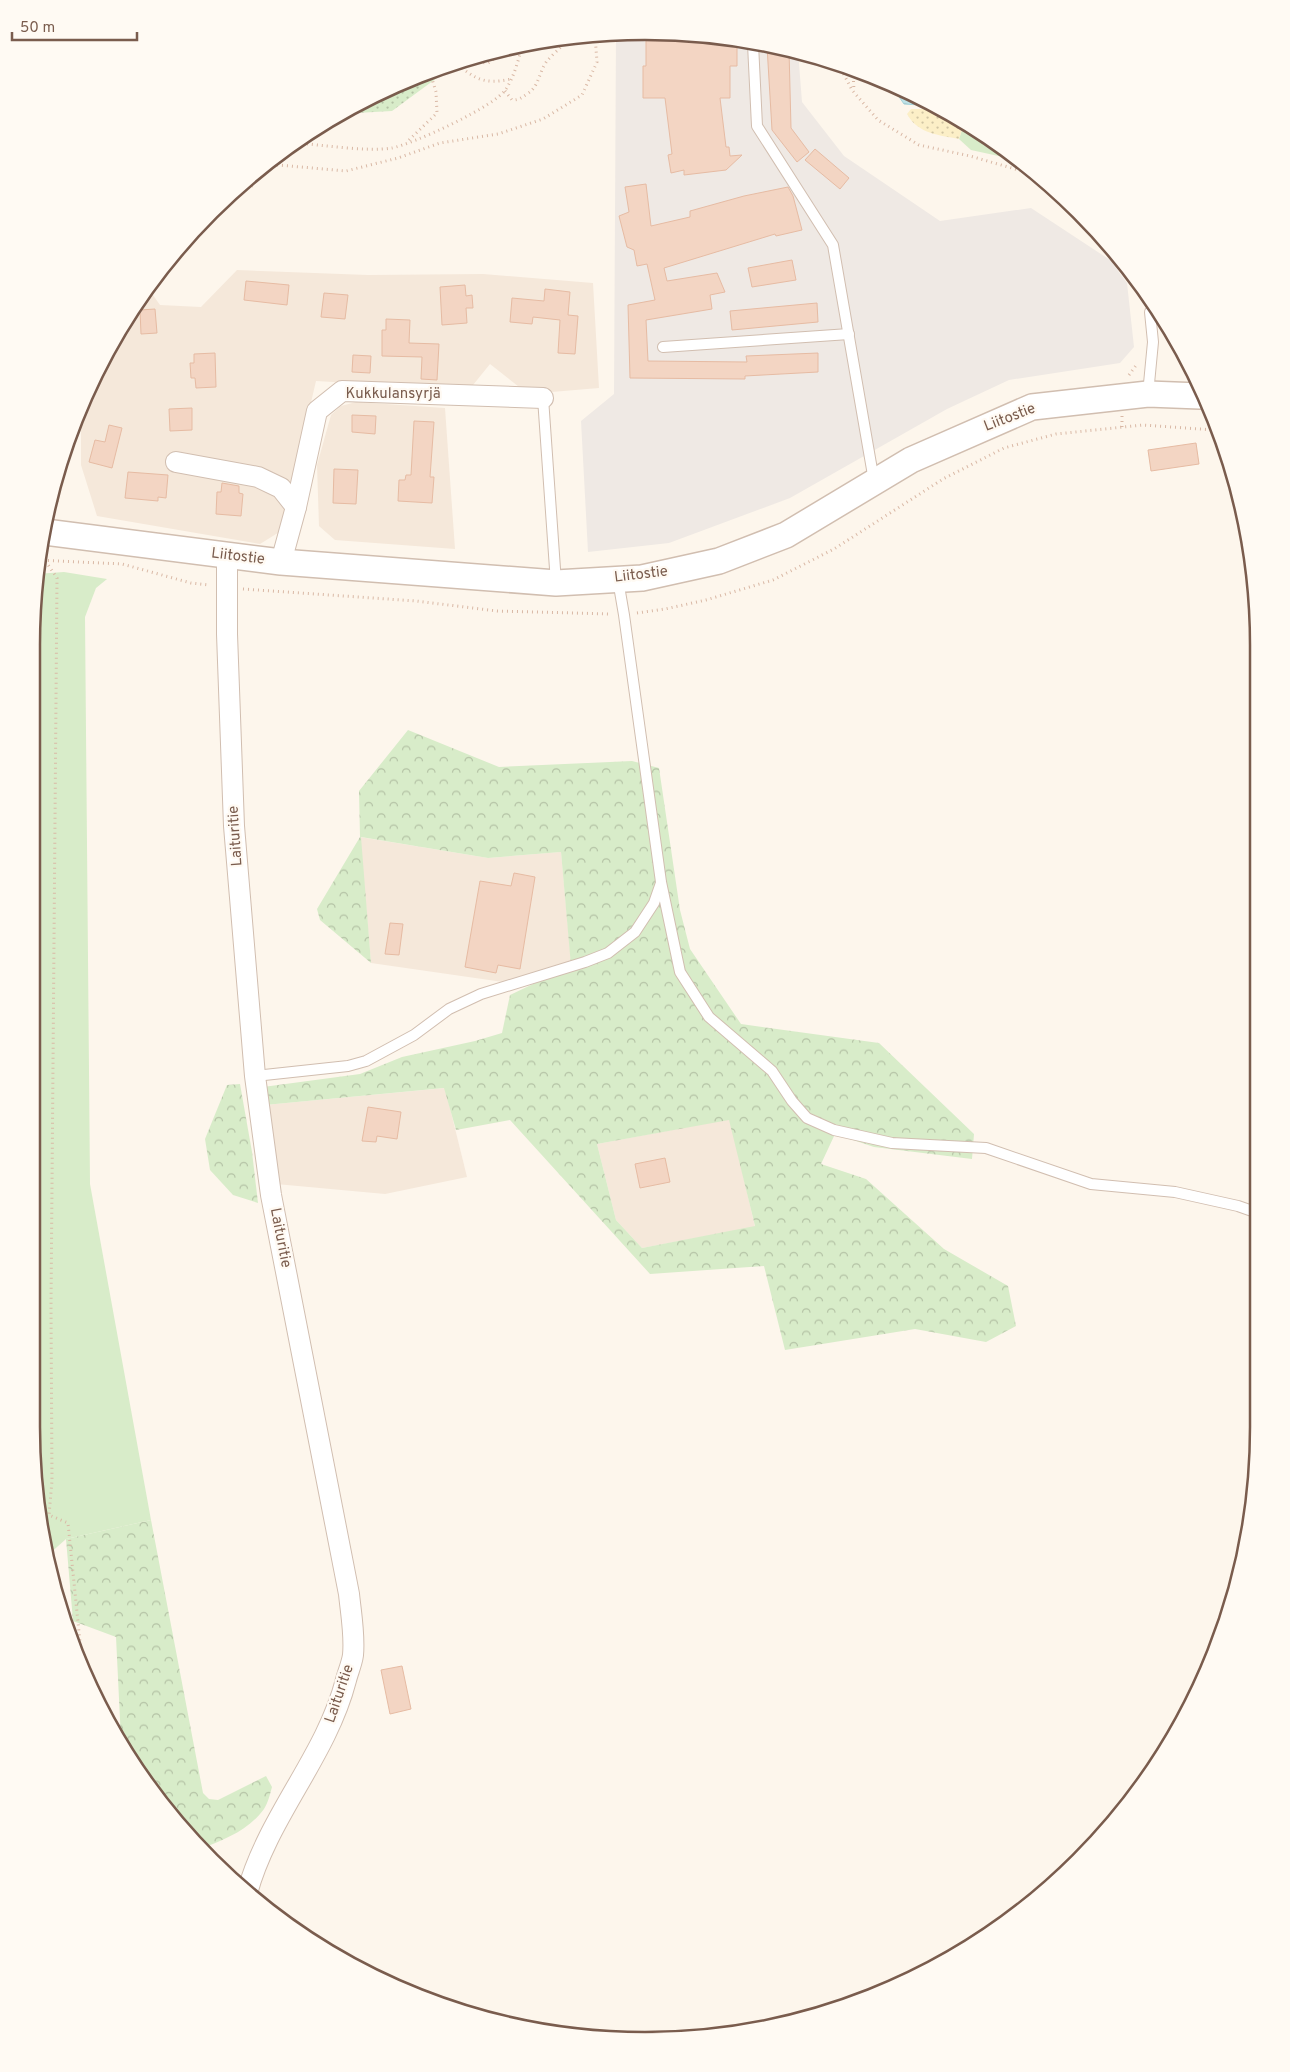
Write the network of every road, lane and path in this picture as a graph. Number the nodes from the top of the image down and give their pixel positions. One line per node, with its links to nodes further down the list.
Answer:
1 (595, 42): 14 (path)
2 (561, 46): 10 (path)
3 (753, 50): 17 (lane)
4 (519, 54): 9 (path)
5 (462, 69): 9 (path)
6 (844, 74): 11 (path)
7 (853, 77): 11 (path)
8 (432, 79): 12 (path)
9 (511, 79): 10 (path)
10 (506, 91): 12 (path)
11 (854, 92): 15 (path)
12 (406, 143): 13 (path)
13 (307, 144)
14 (277, 165)
15 (1020, 170)
16 (1150, 312): 19 (lane)
17 (849, 334): 18 (lane); 24 (lane)
18 (663, 347)
19 (1148, 394): 20 (street, Liitostie); 24 (street, Liitostie)
20 (1196, 396)
21 (543, 398): 25 (street, Kukkulansyrjä); 32 (lane)
22 (1210, 430): 34 (path)
23 (176, 462): 25 (street)
24 (874, 482): 31 (street, Liitostie)
25 (296, 507): 30 (street, Kukkulansyrjä)
26 (51, 533): 27 (street, Liitostie)
27 (227, 555): 30 (street, Liitostie); 33 (street, Laituritie)
28 (46, 560): 33 (path)
29 (46, 561): 38 (path)
30 (282, 562): 32 (street, Liitostie)
31 (618, 579): 32 (street, Liitostie); 34 (lane)
32 (556, 582)
33 (228, 588): 34 (path); 36 (street, Laituritie)
34 (624, 615): 35 (lane)
35 (661, 882): 36 (lane); 37 (lane)
36 (255, 1076): 39 (street, Laituritie)
37 (1250, 1210)
38 (80, 1643)
39 (250, 1885)

